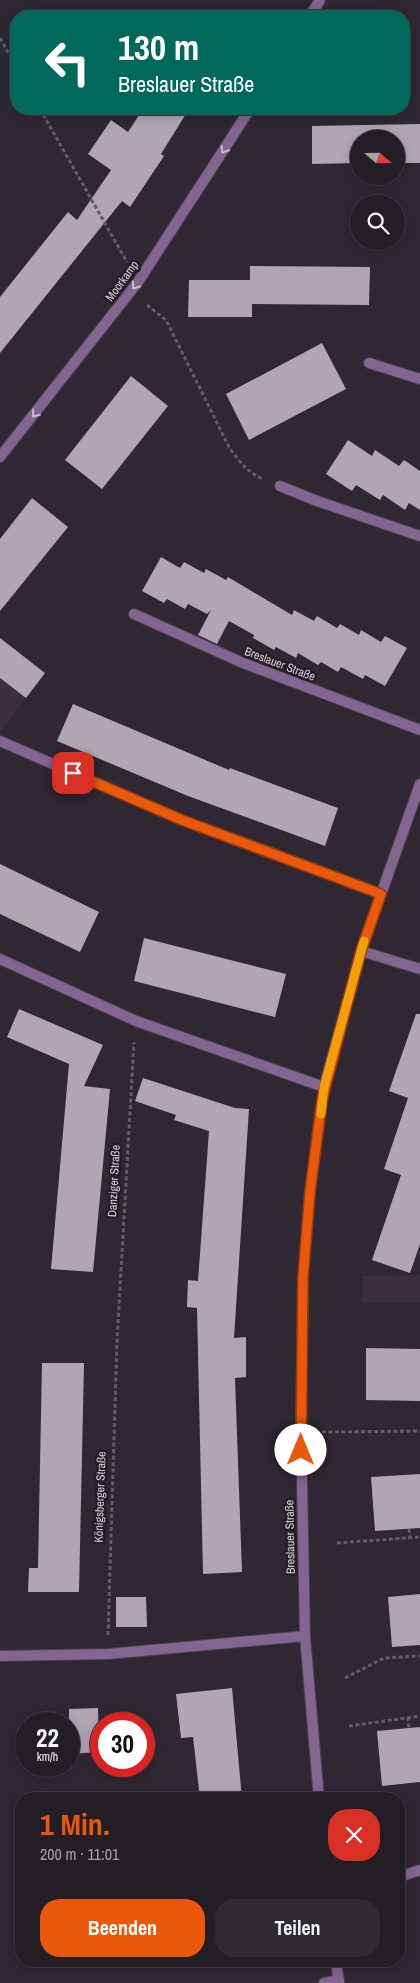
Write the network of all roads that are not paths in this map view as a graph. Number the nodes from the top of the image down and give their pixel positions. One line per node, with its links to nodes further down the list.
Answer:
1 (246, 115): 4 (street, Moorkamp, one-way to 4)
2 (369, 363): 3 (street)
3 (420, 379)
4 (0, 457)
5 (280, 486): 6 (street)
6 (420, 536)
7 (134, 614): 8 (street, Breslauer Straße)
8 (420, 730)
9 (0, 741): 11 (street)
10 (420, 784): 11 (street, Breslauer Straße)
11 (381, 894): 12 (street, Breslauer Straße)
12 (361, 951): 14 (street); 15 (street, Breslauer Straße)
13 (0, 959): 15 (street)
14 (420, 969)
15 (324, 1087): 16 (street, Breslauer Straße)
16 (305, 1636): 17 (street); 18 (street, Breslauer Straße)
17 (0, 1656)
18 (318, 1792)
19 (420, 1870): 20 (street)
20 (405, 1875)
21 (337, 1967): 22 (street)
22 (339, 1982): 23 (street)
23 (324, 1983)

